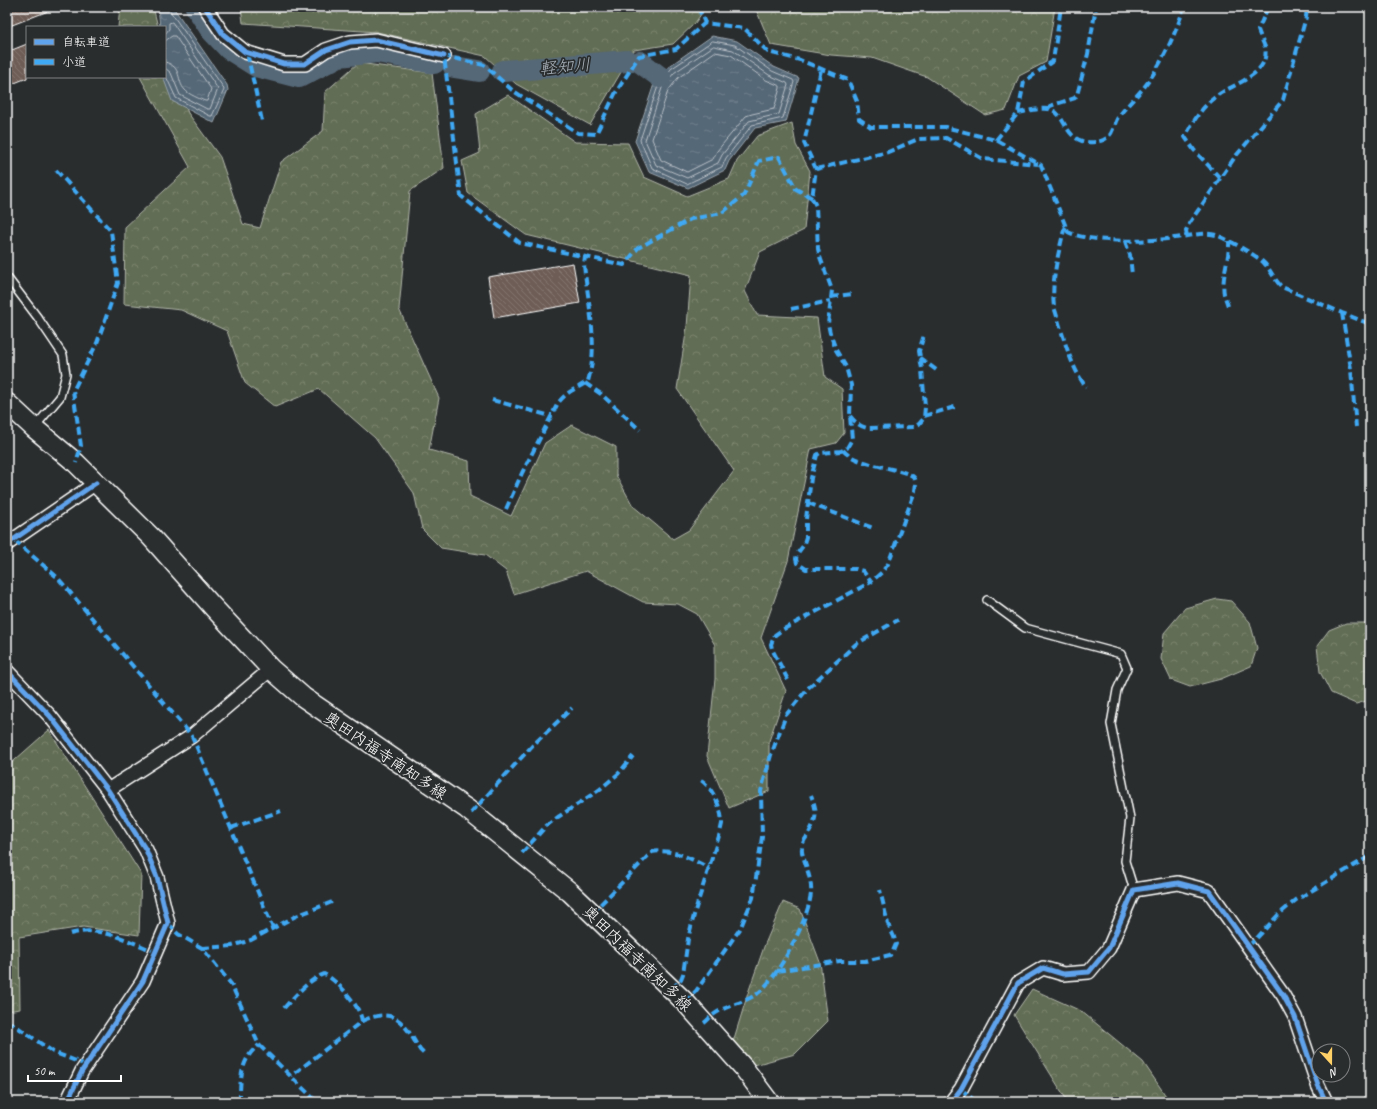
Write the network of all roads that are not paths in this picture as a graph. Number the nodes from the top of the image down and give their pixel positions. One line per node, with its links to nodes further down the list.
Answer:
1 (206, 7): 2 (street)
2 (444, 56)
3 (7, 277): 5 (lane)
4 (7, 403): 5 (main road, 奥田内福寺南知多線)
5 (34, 428): 6 (main road, 奥田内福寺南知多線)
6 (96, 483): 7 (street); 9 (main road, 奥田内福寺南知多線)
7 (7, 544)
8 (987, 600): 12 (lane)
9 (271, 669): 11 (street); 14 (main road, 奥田内福寺南知多線)
10 (7, 671): 11 (street)
11 (108, 790): 13 (street)
12 (1134, 890): 15 (street); 16 (street)
13 (67, 1102)
14 (769, 1102)
15 (951, 1102)
16 (1326, 1102)

